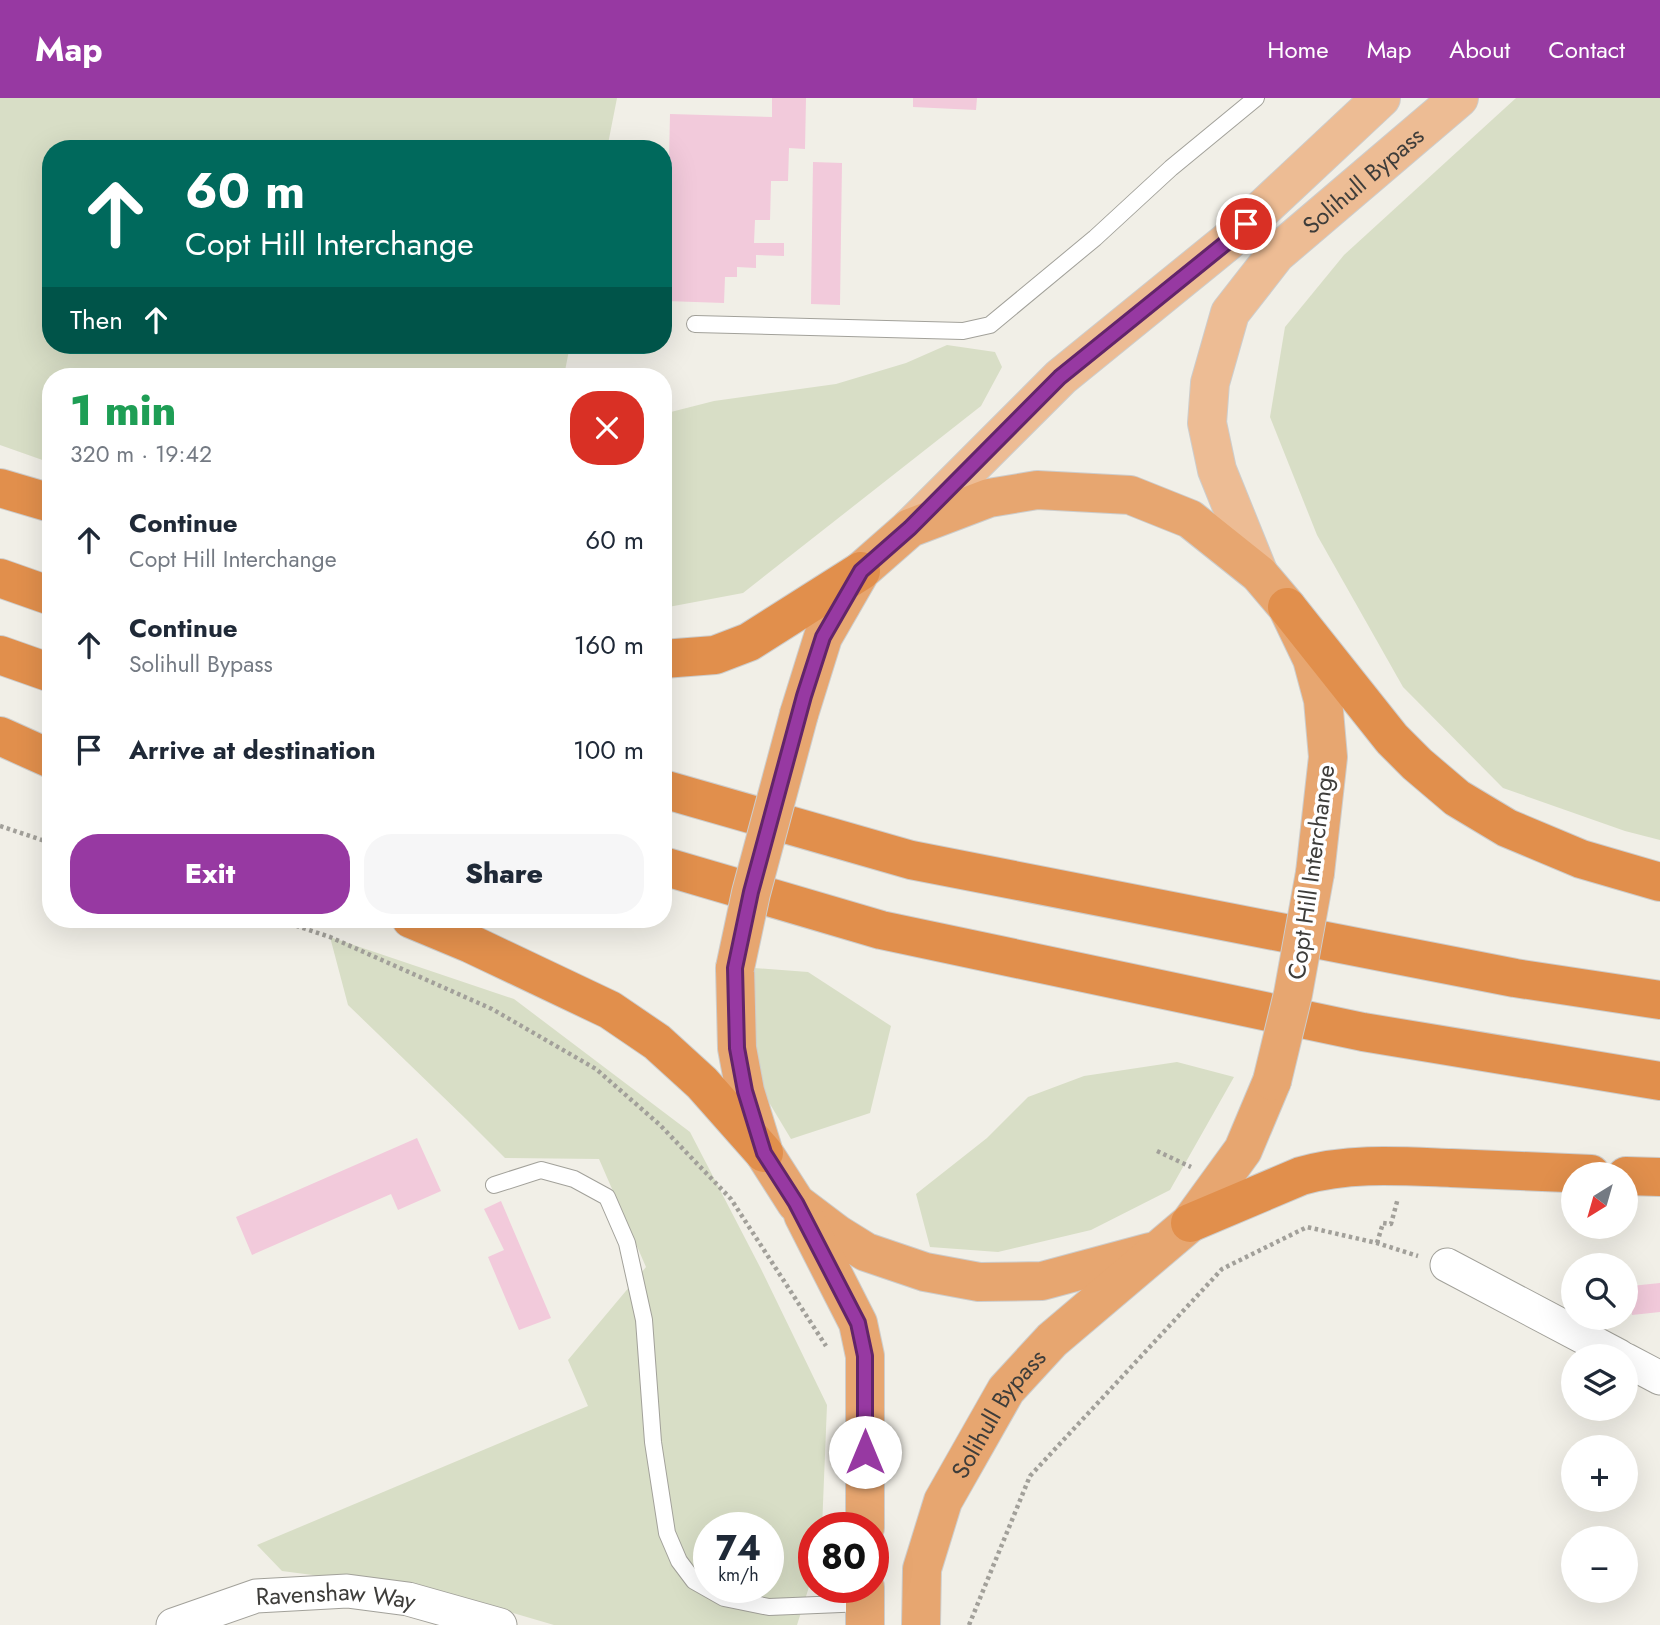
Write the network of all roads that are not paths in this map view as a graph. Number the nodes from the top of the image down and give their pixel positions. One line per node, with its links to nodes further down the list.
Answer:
1 (1256, 98): 4 (lane)
2 (1381, 98): 7 (main road, Solihull Bypass)
3 (1459, 98): 9 (main road, Solihull Bypass)
4 (695, 324)
5 (0, 488): 6 (highway)
6 (42, 500)
7 (910, 528): 8 (highway, Copt Hill Interchange); 9 (highway, Copt Hill Interchange)
8 (861, 571): 14 (highway); 24 (highway, Copt Hill Interchange, bridge)
9 (1259, 574): 12 (highway, Copt Hill Interchange)
10 (0, 578): 11 (highway)
11 (42, 593)
12 (1287, 607): 20 (highway); 30 (highway, Copt Hill Interchange, bridge)
13 (0, 655): 15 (highway)
14 (672, 658)
15 (42, 670)
16 (0, 736): 17 (highway)
17 (42, 755)
18 (672, 792): 22 (highway)
19 (672, 869): 23 (highway)
20 (1660, 882)
21 (433, 928): 24 (highway)
22 (1660, 1000)
23 (1660, 1081)
24 (764, 1153): 29 (highway, Copt Hill Interchange)
25 (1561, 1173): 30 (highway)
26 (1638, 1176): 27 (highway)
27 (1660, 1177)
28 (494, 1185): 37 (lane)
29 (796, 1203): 31 (highway, Copt Hill Interchange); 36 (highway)
30 (1190, 1223): 31 (highway, Copt Hill Interchange)
31 (1159, 1249): 40 (highway, Solihull Bypass)
32 (1447, 1265): 33 (street)
33 (1596, 1344)
34 (1638, 1366): 35 (street)
35 (1660, 1378)
36 (865, 1512)
37 (865, 1605)
38 (173, 1625): 39 (street, Ravenshaw Way)
39 (500, 1625)
40 (921, 1625)

